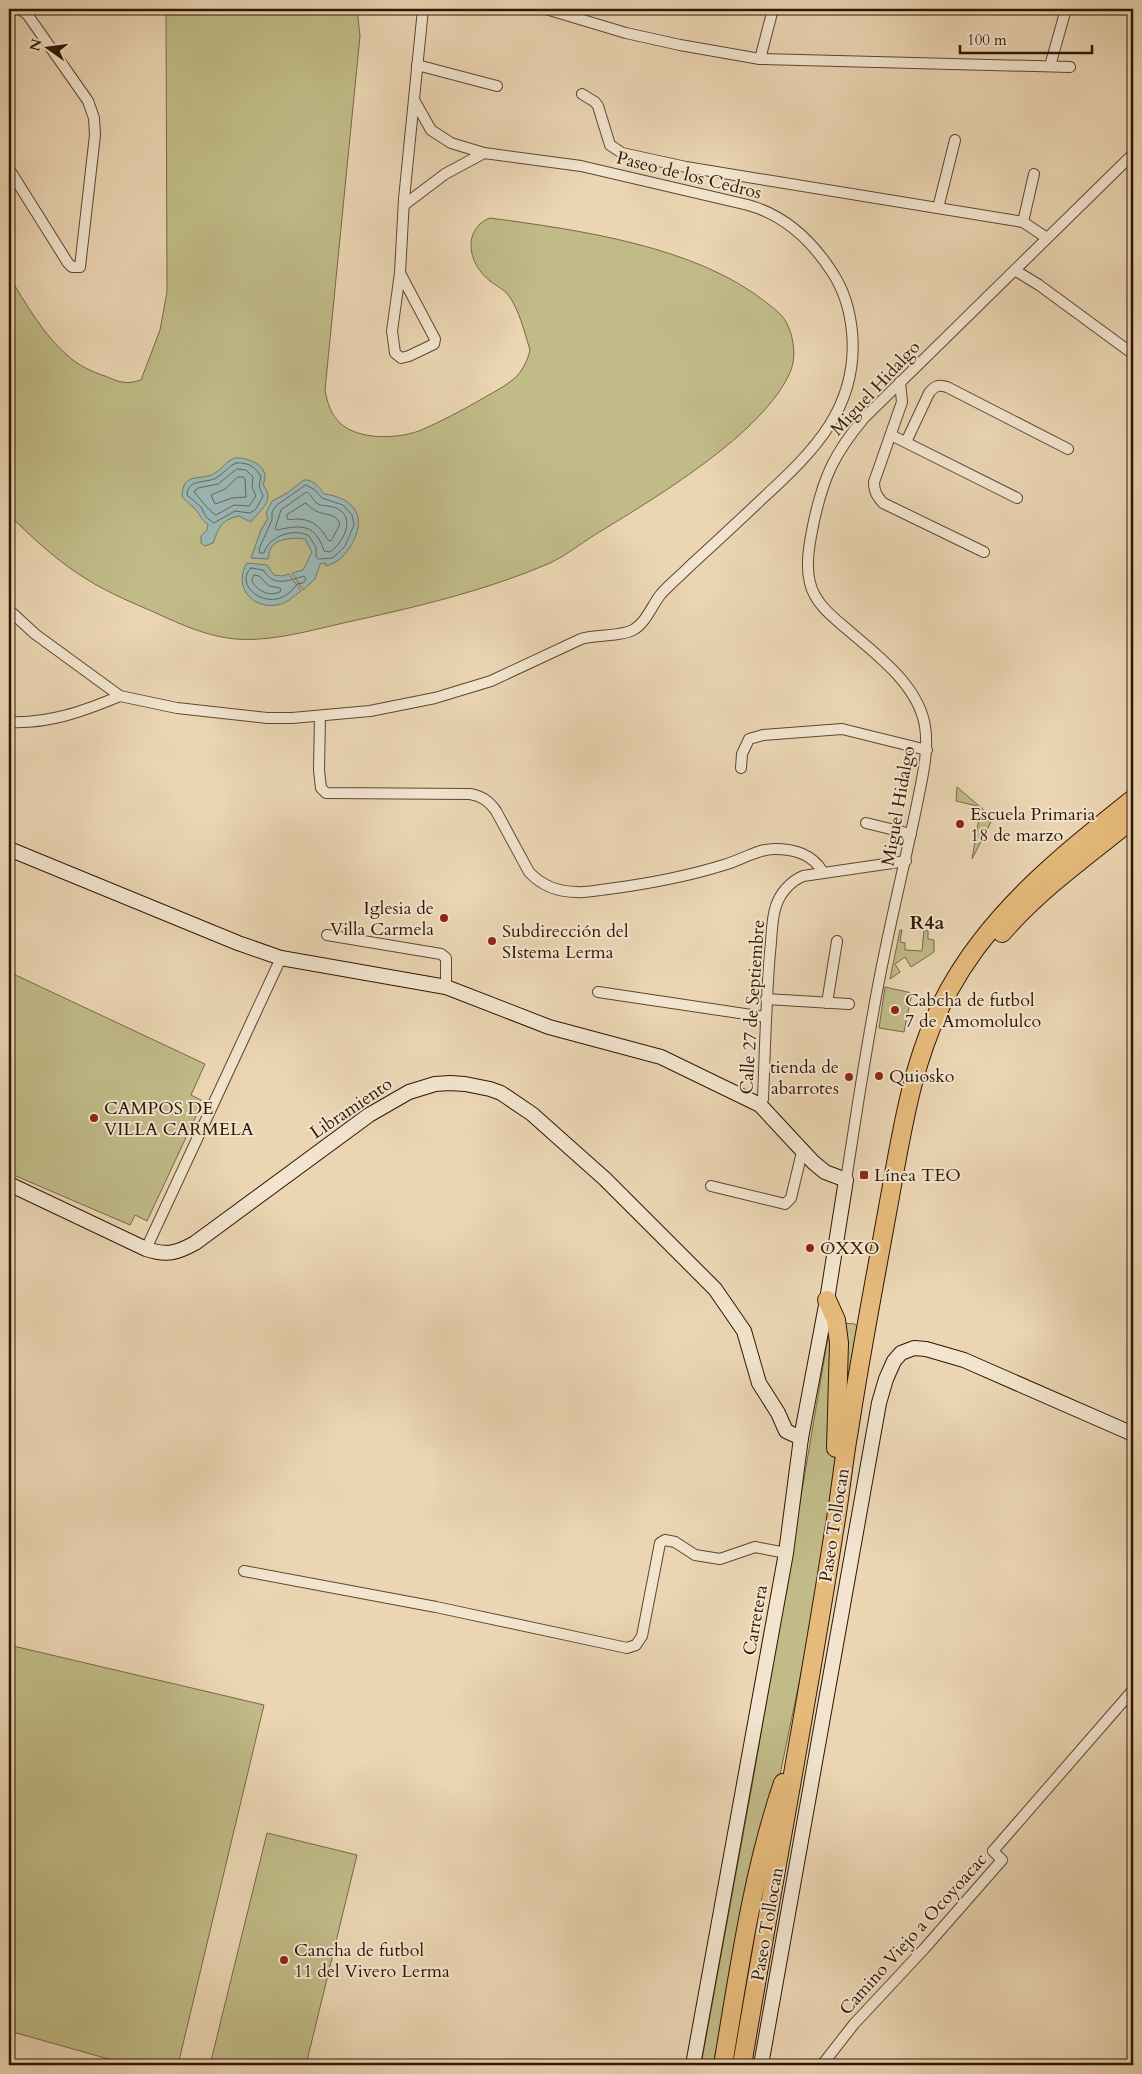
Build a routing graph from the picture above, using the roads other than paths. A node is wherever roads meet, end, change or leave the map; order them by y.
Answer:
1 (19, 9) edge
2 (423, 9) edge
3 (546, 9) edge
4 (773, 9) edge
5 (1066, 9) edge
6 (760, 59) junction
7 (417, 65) junction
8 (1050, 66) junction
9 (1070, 68) dead end
10 (497, 86) dead end
11 (582, 94) dead end
12 (414, 100) junction
13 (955, 140) dead end
14 (484, 153) junction
15 (1133, 154) edge
16 (9, 169) edge
17 (1034, 174) dead end
18 (404, 206) junction
19 (938, 208) junction
20 (1023, 222) junction
21 (1047, 238) junction
22 (1016, 271) junction
23 (400, 273) junction
24 (1133, 354) edge
25 (900, 382) junction
26 (891, 435) junction
27 (906, 442) junction
28 (1068, 450) dead end
29 (1017, 498) dead end
30 (984, 552) dead end
31 (9, 610) edge
32 (120, 696) junction
33 (320, 716) junction
34 (9, 722) edge
35 (927, 750) junction
36 (742, 768) dead end
37 (1133, 799) edge
38 (1133, 819) edge
39 (866, 823) dead end
40 (911, 834) junction
41 (9, 849) edge
42 (906, 861) junction
43 (823, 872) junction
44 (327, 935) dead end
45 (837, 940) dead end
46 (281, 958) junction
47 (446, 987) junction
48 (948, 990) junction
49 (598, 992) dead end
50 (766, 998) junction
51 (827, 1003) junction
52 (849, 1004) dead end
53 (766, 1017) junction
54 (760, 1105) junction
55 (802, 1152) junction
56 (846, 1180) junction
57 (9, 1184) edge
58 (711, 1186) dead end
59 (146, 1249) junction
60 (826, 1300) junction
61 (1133, 1434) edge
62 (801, 1438) junction
63 (834, 1531) junction
64 (786, 1553) junction
65 (244, 1571) dead end
66 (1133, 1690) edge
67 (798, 1740) junction
68 (693, 2065) edge
69 (723, 2065) edge
70 (742, 2065) edge
71 (761, 2065) edge
72 (822, 2065) edge

1 - 16 street
2 - 7 street
3 - 6 street
4 - 6 street
5 - 8 street
6 - 8 street
7 - 10 street
7 - 12 street
8 - 9 street
11 - 19 street
12 - 14 street, Paseo de los Cedros
12 - 18 street
13 - 19 street
14 - 18 street
14 - 33 street, Paseo de los Cedros
15 - 21 street, Miguel Hidalgo
17 - 20 street
18 - 23 street
19 - 20 street
20 - 21 street
21 - 22 street, Miguel Hidalgo
22 - 24 street
22 - 25 street, Miguel Hidalgo
23 - 23 street
25 - 26 street
25 - 35 street, Miguel Hidalgo
26 - 27 street
26 - 30 street
27 - 28 street
27 - 29 street
31 - 32 street
32 - 33 street, Paseo de los Cedros
32 - 34 street
33 - 43 street
35 - 36 street
35 - 40 street, Miguel Hidalgo
37 - 48 highway, Paseo Tollocan
38 - 48 highway
39 - 40 street
40 - 42 street, Miguel Hidalgo
41 - 46 main road
42 - 43 street, Calle 27 de Septiembre
42 - 56 street, Miguel Hidalgo
43 - 50 street, Calle 27 de Septiembre
44 - 47 street
45 - 51 street
46 - 47 main road
46 - 59 street
47 - 54 main road
48 - 63 highway, Paseo Tollocan
49 - 53 street
50 - 51 street
50 - 53 street, Calle 27 de Septiembre
51 - 52 street
53 - 54 street, Calle 27 de Septiembre
54 - 55 main road
55 - 56 main road
55 - 58 street
56 - 60 main road, Carretera
57 - 59 main road, Libramiento
59 - 62 main road, Libramiento
60 - 62 main road, Carretera
60 - 63 highway
61 - 71 main road
62 - 64 main road, Carretera
63 - 67 highway, Paseo Tollocan
64 - 65 street
64 - 68 main road, Carretera
66 - 72 street, Camino Viejo a Ocoyoacac
67 - 69 highway
67 - 70 highway, Paseo Tollocan

